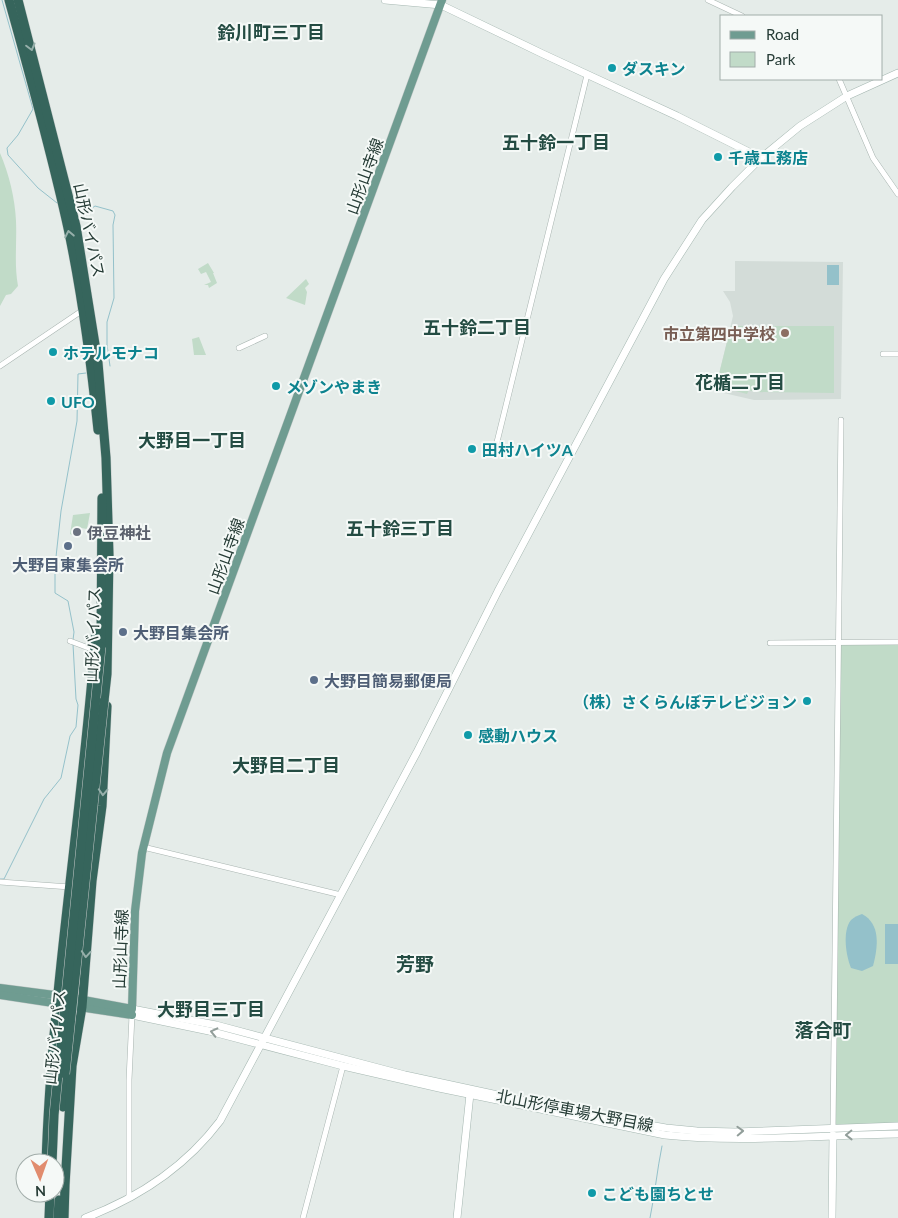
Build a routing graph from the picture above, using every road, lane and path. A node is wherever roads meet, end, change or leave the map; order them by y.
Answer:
1 (9, 0) edge
2 (18, 0) edge
3 (385, 0) edge
4 (708, 0) edge
5 (442, 2) edge
6 (740, 15) edge
7 (898, 73) edge
8 (587, 75) junction
9 (839, 80) edge
10 (882, 80) edge
11 (883, 80) edge
12 (847, 96) junction
13 (761, 158) junction
14 (898, 194) edge
15 (83, 310) junction
16 (265, 336) dead end
17 (239, 348) dead end
18 (884, 354) dead end
19 (898, 354) edge
20 (0, 366) edge
21 (841, 420) dead end
22 (497, 442) dead end
23 (70, 641) dead end
24 (770, 642) dead end
25 (838, 642) junction
26 (898, 642) edge
27 (98, 648) junction
28 (108, 674) junction
29 (143, 847) junction
30 (0, 882) edge
31 (71, 887) junction
32 (341, 895) junction
33 (0, 988) edge
34 (0, 994) edge
35 (58, 1000) junction
36 (82, 1004) junction
37 (132, 1012) junction
38 (263, 1041) junction
39 (343, 1066) junction
40 (470, 1094) junction
41 (898, 1126) edge
42 (833, 1131) junction
43 (898, 1134) edge
44 (47, 1153) edge
45 (52, 1153) edge
46 (129, 1197) junction
47 (45, 1203) edge
48 (50, 1203) edge
49 (100, 1215) edge
50 (44, 1218) edge
51 (49, 1218) edge
52 (58, 1218) edge
53 (64, 1218) edge
54 (85, 1218) edge
55 (303, 1218) edge
56 (457, 1218) edge
57 (832, 1218) edge

15 -> 1 highway, 山形バイパス
2 -> 28 highway, 山形バイパス
3 - 5 street
4 - 6 street
5 - 8 street
5 - 29 main road, 山形山寺線
7 - 11 street
8 - 13 street
8 - 22 street
9 - 12 street
10 - 12 street
12 - 13 street
12 - 14 street
13 - 32 street
15 - 20 street
15 - 27 highway, 山形バイパス
16 - 17 street
18 - 19 street
21 - 25 street
23 - 27 street
24 - 25 street
25 - 26 street
25 - 42 street
27 - 31 highway
27 - 45 highway, 山形バイパス, bridge
28 -> 36 highway
28 - 52 highway, 山形バイパス, bridge
29 - 32 street
29 - 37 main road, 山形山寺線
30 - 31 street
31 - 35 highway
32 - 38 street
33 - 35 main road, 山形山寺線
34 - 35 main road, 山形山寺線
35 - 36 main road, 山形山寺線
35 - 44 highway
36 - 37 main road, 山形山寺線
36 - 53 highway
37 - 38 street
37 - 46 street
38 - 39 street, 北山形停車場大野目線
38 -> 42 street, 北山形停車場大野目線
38 - 46 street
39 - 40 street, 北山形停車場大野目線
39 - 55 street
40 - 42 street, 北山形停車場大野目線
40 - 56 street
41 - 42 street, 北山形停車場大野目線
43 -> 42 street, 北山形停車場大野目線
42 - 57 street
46 - 49 street
47 - 50 highway
48 - 51 highway
49 - 54 street

